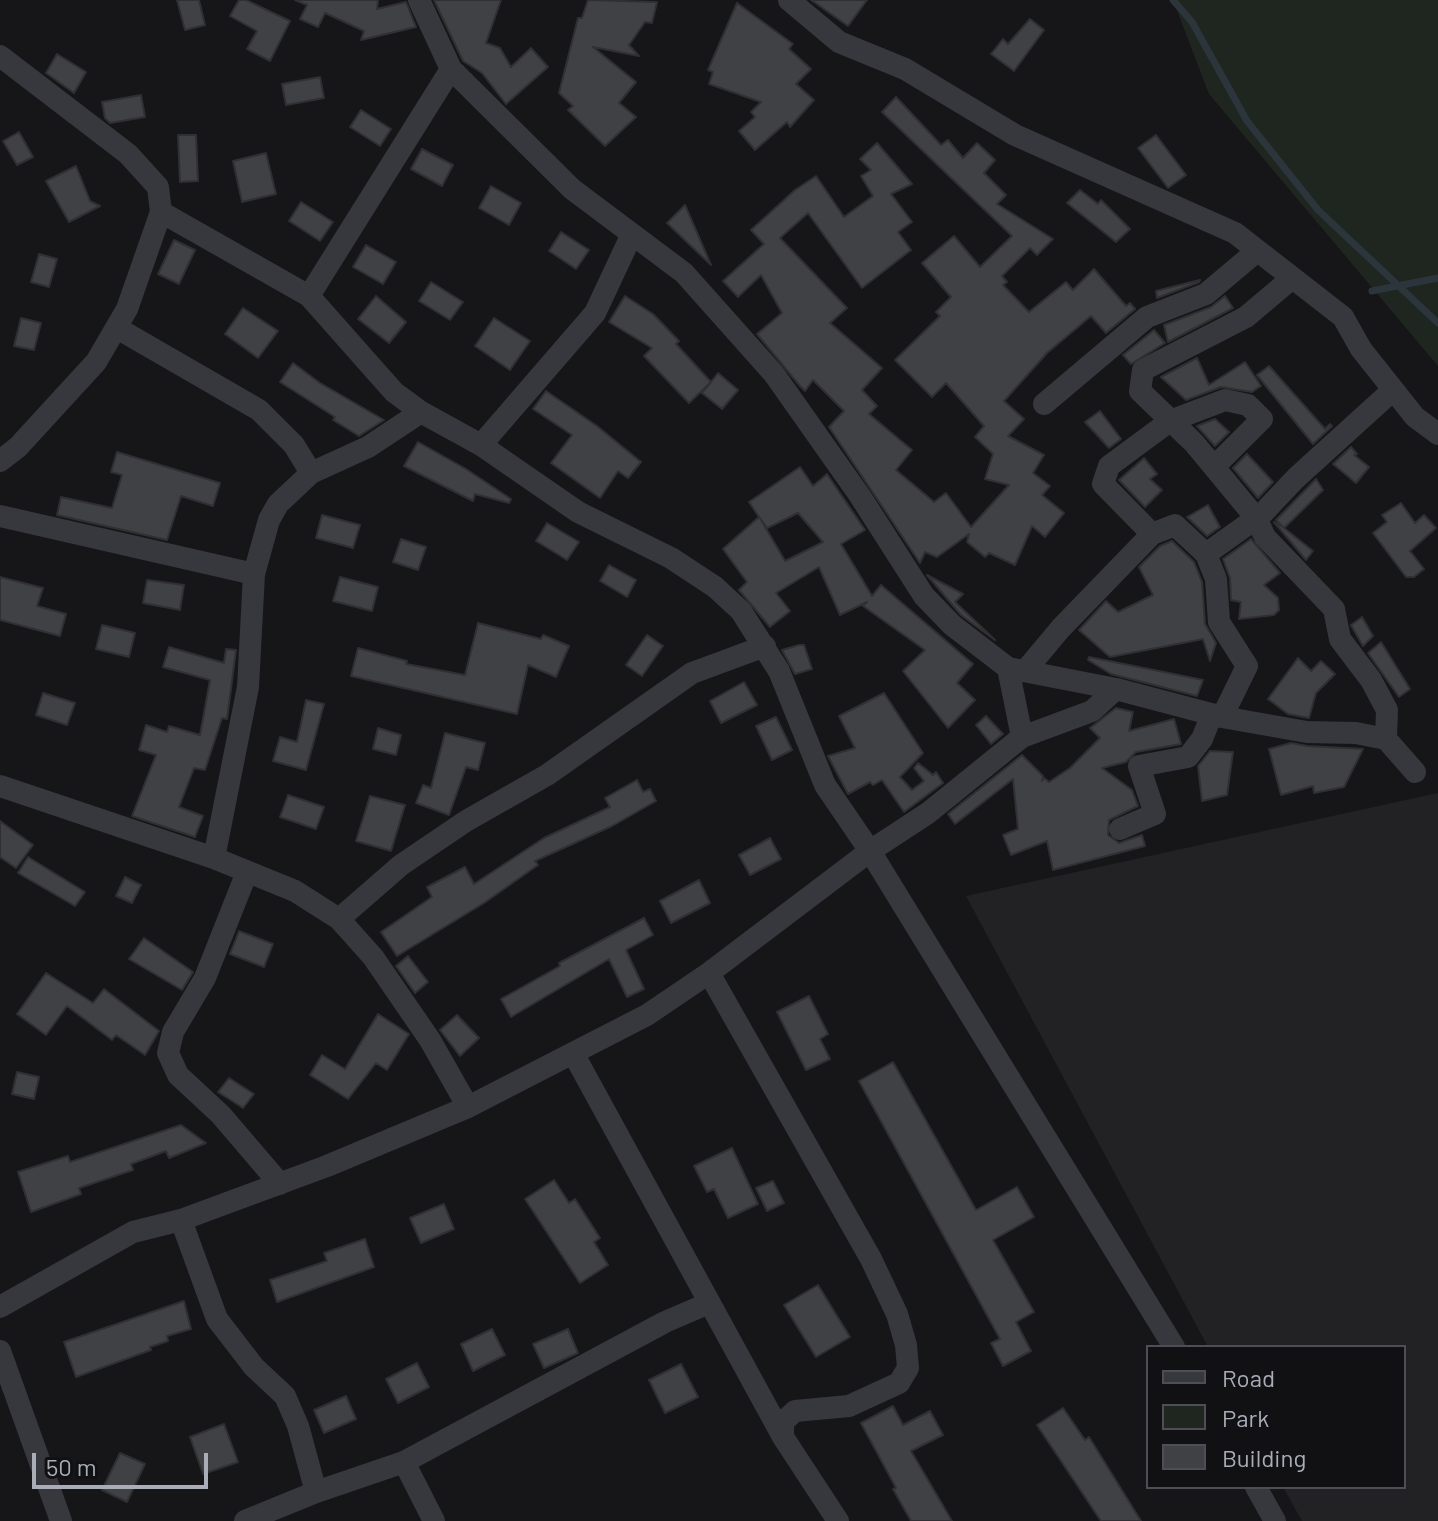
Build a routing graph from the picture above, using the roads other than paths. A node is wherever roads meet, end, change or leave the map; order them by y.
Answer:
1 (419, 0) edge
2 (789, 0) edge
3 (0, 56) edge
4 (451, 69) junction
5 (161, 212) junction
6 (632, 234) junction
7 (1257, 251) junction
8 (1291, 279) junction
9 (309, 296) junction
10 (117, 328) junction
11 (1393, 390) junction
12 (1044, 404) dead end
13 (421, 412) junction
14 (1170, 421) junction
15 (1438, 434) edge
16 (481, 445) junction
17 (0, 461) edge
18 (1214, 467) junction
19 (311, 473) junction
20 (0, 516) edge
21 (1256, 518) junction
22 (1152, 534) junction
23 (1206, 554) junction
24 (254, 574) junction
25 (765, 646) junction
26 (1016, 670) junction
27 (1116, 689) junction
28 (1217, 716) junction
29 (1022, 737) junction
30 (1386, 739) junction
31 (1415, 772) dead end
32 (0, 786) edge
33 (1120, 829) dead end
34 (870, 851) junction
35 (214, 858) junction
36 (247, 872) junction
37 (339, 919) junction
38 (709, 973) junction
39 (573, 1053) junction
40 (468, 1107) junction
41 (280, 1184) junction
42 (181, 1220) junction
43 (709, 1303) junction
44 (0, 1307) edge
45 (1173, 1345) edge
46 (0, 1351) edge
47 (783, 1437) junction
48 (404, 1462) junction
49 (1257, 1489) edge
50 (316, 1492) junction
51 (61, 1521) edge
52 (245, 1521) edge
53 (434, 1521) edge
54 (838, 1521) edge
55 (1275, 1521) edge

1 - 4 street
2 - 7 street
3 - 5 street
4 - 6 street
4 - 9 street
5 - 9 street
5 - 10 street
6 - 16 street
6 - 26 street
7 - 8 street
7 - 12 street
8 - 11 street
8 - 14 street
9 - 13 street
10 - 17 street
10 - 19 street
11 - 15 street
11 - 21 street
13 - 16 street
13 - 19 street
14 - 18 street
14 - 18 street
14 - 22 street
16 - 25 street
18 - 21 street
19 - 24 street
20 - 24 street
21 - 23 street
21 - 30 street
22 - 23 street
22 - 26 street
23 - 28 street
24 - 35 street
25 - 34 street
25 - 37 street
26 - 27 street
26 - 29 street
27 - 28 street
27 - 29 street
28 - 30 street
28 - 33 street
29 - 34 street
30 - 31 street
32 - 35 street
34 - 38 street
34 - 45 street
35 - 36 street
36 - 37 street
36 - 41 street
37 - 40 street
38 - 39 street
38 - 47 street
39 - 40 street
39 - 43 street
40 - 41 street
41 - 42 street
42 - 44 street
42 - 50 street
43 - 47 street
43 - 48 street
46 - 51 street
47 - 54 street
48 - 50 street
48 - 53 street
49 - 55 street
50 - 52 street

